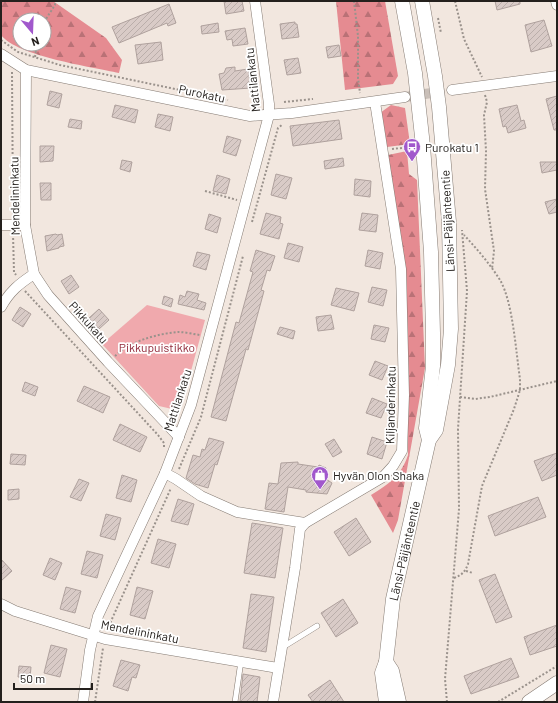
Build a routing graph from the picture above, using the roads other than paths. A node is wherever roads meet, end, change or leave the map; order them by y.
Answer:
1 (255, 1) edge
2 (402, 1) edge
3 (422, 1) edge
4 (556, 1) edge
5 (557, 5) edge
6 (1, 54) edge
7 (26, 70) junction
8 (557, 76) edge
9 (452, 90) tunnel mouth
10 (404, 97) tunnel mouth
11 (375, 102) junction
12 (269, 115) junction
13 (1, 225) edge
14 (25, 225) junction
15 (34, 274) junction
16 (1, 307) edge
17 (433, 413) junction
18 (179, 437) junction
19 (165, 473) junction
20 (306, 523) junction
21 (1, 604) edge
22 (316, 626) dead end
23 (93, 635) junction
24 (282, 647) junction
25 (241, 661) junction
26 (386, 662) junction
27 (278, 668) junction
28 (557, 683) edge
29 (83, 702) edge
30 (235, 702) edge
31 (273, 702) edge
32 (386, 702) edge
33 (399, 702) edge
34 (529, 702) edge

1 - 12 street, Mattilankatu
2 - 17 main road, Länsi-Päijänteentie
3 - 17 main road, Länsi-Päijänteentie
4 - 5 street
6 - 7 street, Purokatu
7 - 12 street, Purokatu
7 - 14 street, Mendelininkatu
8 - 9 street
10 - 11 street, Purokatu
11 - 12 street, Purokatu
11 - 20 street, Kiljanderinkatu
12 - 18 street, Mattilankatu
13 - 14 street
14 - 15 street, Mendelininkatu
15 - 16 street
15 - 18 street, Pikkukatu
17 - 26 main road, Länsi-Päijänteentie
18 - 19 street, Mattilankatu
19 - 20 street
19 - 23 street, Mattilankatu
20 - 24 street
21 - 23 street, Mendelininkatu
22 - 24 lane
23 - 25 street, Mendelininkatu
23 - 29 street, Mattilankatu
24 - 27 street
25 - 27 street, Mendelininkatu
25 - 30 lane
26 - 32 main road, Länsi-Päijänteentie
26 - 33 main road
27 - 31 street
28 - 34 main road

